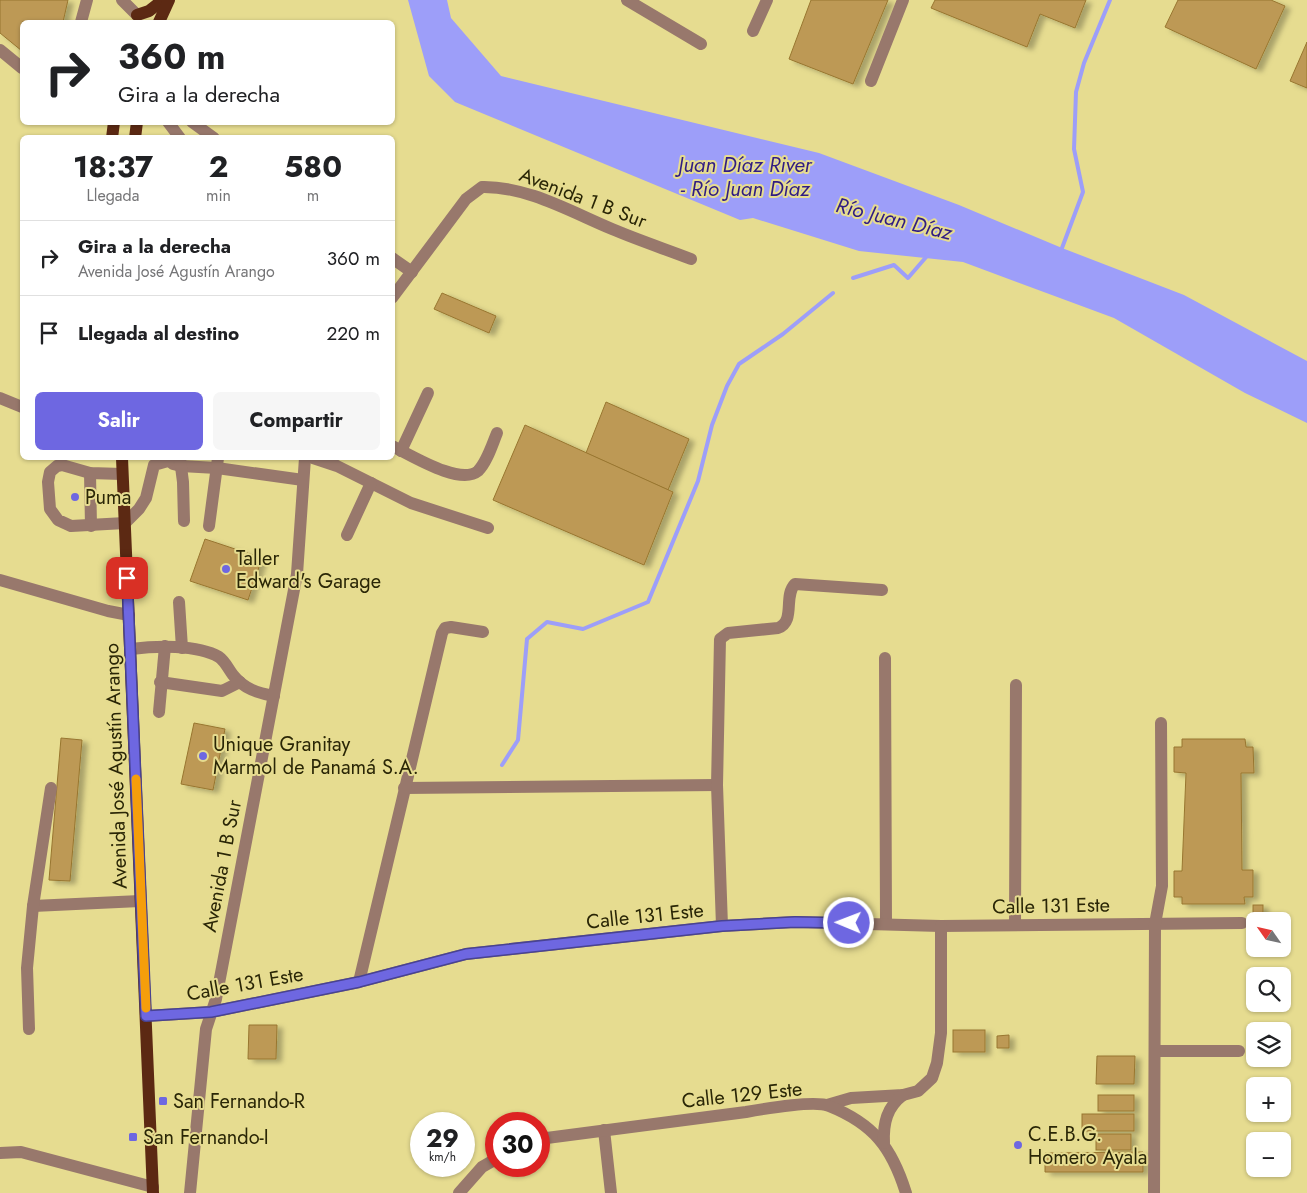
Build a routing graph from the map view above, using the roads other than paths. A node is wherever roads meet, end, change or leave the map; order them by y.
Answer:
1 (87, 0) edge
2 (122, 0) edge
3 (142, 0) edge
4 (163, 0) edge
5 (169, 0) edge
6 (627, 0) edge
7 (767, 0) edge
8 (903, 0) edge
9 (82, 20) edge
10 (138, 20) edge
11 (160, 20) edge
12 (753, 32) dead end
13 (701, 44) dead end
14 (0, 50) edge
15 (20, 66) edge
16 (871, 81) dead end
17 (196, 125) edge
18 (210, 135) edge
19 (691, 259) dead end
20 (395, 260) edge
21 (412, 272) junction
22 (395, 294) edge
23 (428, 393) dead end
24 (0, 398) edge
25 (20, 406) edge
26 (497, 433) dead end
27 (397, 448) edge
28 (122, 460) edge
29 (305, 460) edge
30 (319, 460) edge
31 (174, 461) edge
32 (74, 463) edge
33 (217, 463) edge
34 (90, 473) junction
35 (122, 474) junction
36 (302, 480) junction
37 (371, 483) junction
38 (184, 521) dead end
39 (125, 522) junction
40 (91, 526) junction
41 (209, 526) dead end
42 (488, 528) dead end
43 (347, 535) dead end
44 (0, 580) edge
45 (882, 590) dead end
46 (179, 602) dead end
47 (129, 615) junction
48 (483, 632) dead end
49 (165, 646) junction
50 (182, 648) junction
51 (130, 649) junction
52 (885, 658) dead end
53 (160, 682) junction
54 (240, 682) junction
55 (1016, 685) dead end
56 (274, 696) junction
57 (159, 712) dead end
58 (1161, 723) dead end
59 (717, 785) junction
60 (51, 788) dead end
61 (404, 788) junction
62 (140, 901) junction
63 (33, 906) junction
64 (886, 923) junction
65 (1242, 923) dead end
66 (1155, 924) junction
67 (1015, 925) junction
68 (722, 926) junction
69 (941, 926) junction
70 (359, 982) junction
71 (211, 1012) junction
72 (146, 1016) junction
73 (29, 1029) dead end
74 (1155, 1051) junction
75 (1239, 1051) dead end
76 (903, 1095) junction
77 (827, 1105) junction
78 (604, 1130) junction
79 (550, 1137) edge
80 (884, 1143) junction
81 (0, 1152) edge
82 (485, 1165) edge
83 (153, 1190) edge
84 (190, 1193) edge
85 (459, 1193) edge
86 (611, 1193) edge
87 (906, 1193) edge
88 (1154, 1193) edge

1 - 9 street
2 - 10 street
3 - 10 main road
4 - 10 main road
5 - 11 main road
6 - 13 street
7 - 12 street
8 - 16 street
14 - 15 street
17 - 18 street
19 - 21 street, Avenida 1 B Sur
20 - 21 street
21 - 22 street, Avenida 1 B Sur
23 - 27 street
24 - 25 street
26 - 27 street
28 - 35 main road, Avenida José Agustín Arango
29 - 36 street, Avenida 1 B Sur
30 - 37 street
31 - 33 street
31 - 38 street
31 - 39 street
32 - 34 street
32 - 40 street
33 - 36 street
33 - 41 street
34 - 35 street
34 - 40 street
35 - 39 main road, Avenida José Agustín Arango
36 - 56 street, Avenida 1 B Sur
37 - 42 street
37 - 43 street
39 - 40 street
39 - 47 main road, Avenida José Agustín Arango
44 - 47 street
45 - 59 street
46 - 50 street
47 - 51 main road, Avenida José Agustín Arango
48 - 61 street
49 - 50 street
49 - 51 street
49 - 53 street
50 - 54 street
51 - 62 main road, Avenida José Agustín Arango
52 - 64 street
53 - 54 street
53 - 57 street
54 - 56 street
55 - 67 street
56 - 71 street, Avenida 1 B Sur
58 - 66 street
59 - 61 street
59 - 68 street
60 - 63 street
61 - 70 street
62 - 63 street
62 - 72 main road, Avenida José Agustín Arango
63 - 73 street
64 - 68 street, Calle 131 Este
64 - 69 street, Calle 131 Este
65 - 66 street, Calle 131 Este
66 - 67 street, Calle 131 Este
66 - 74 street
67 - 69 street, Calle 131 Este
68 - 70 street, Calle 131 Este
69 - 76 street
70 - 71 street, Calle 131 Este
71 - 72 street, Calle 131 Este
71 - 84 street, Avenida 1 B Sur
72 - 83 main road, Avenida José Agustín Arango
74 - 75 street
74 - 88 street
76 - 77 street
76 - 80 street
77 - 78 street, Calle 129 Este
77 - 80 street, Calle 129 Este
78 - 79 street, Calle 129 Este
78 - 86 street
80 - 87 street, Calle 129 Este
81 - 83 street
82 - 85 street

